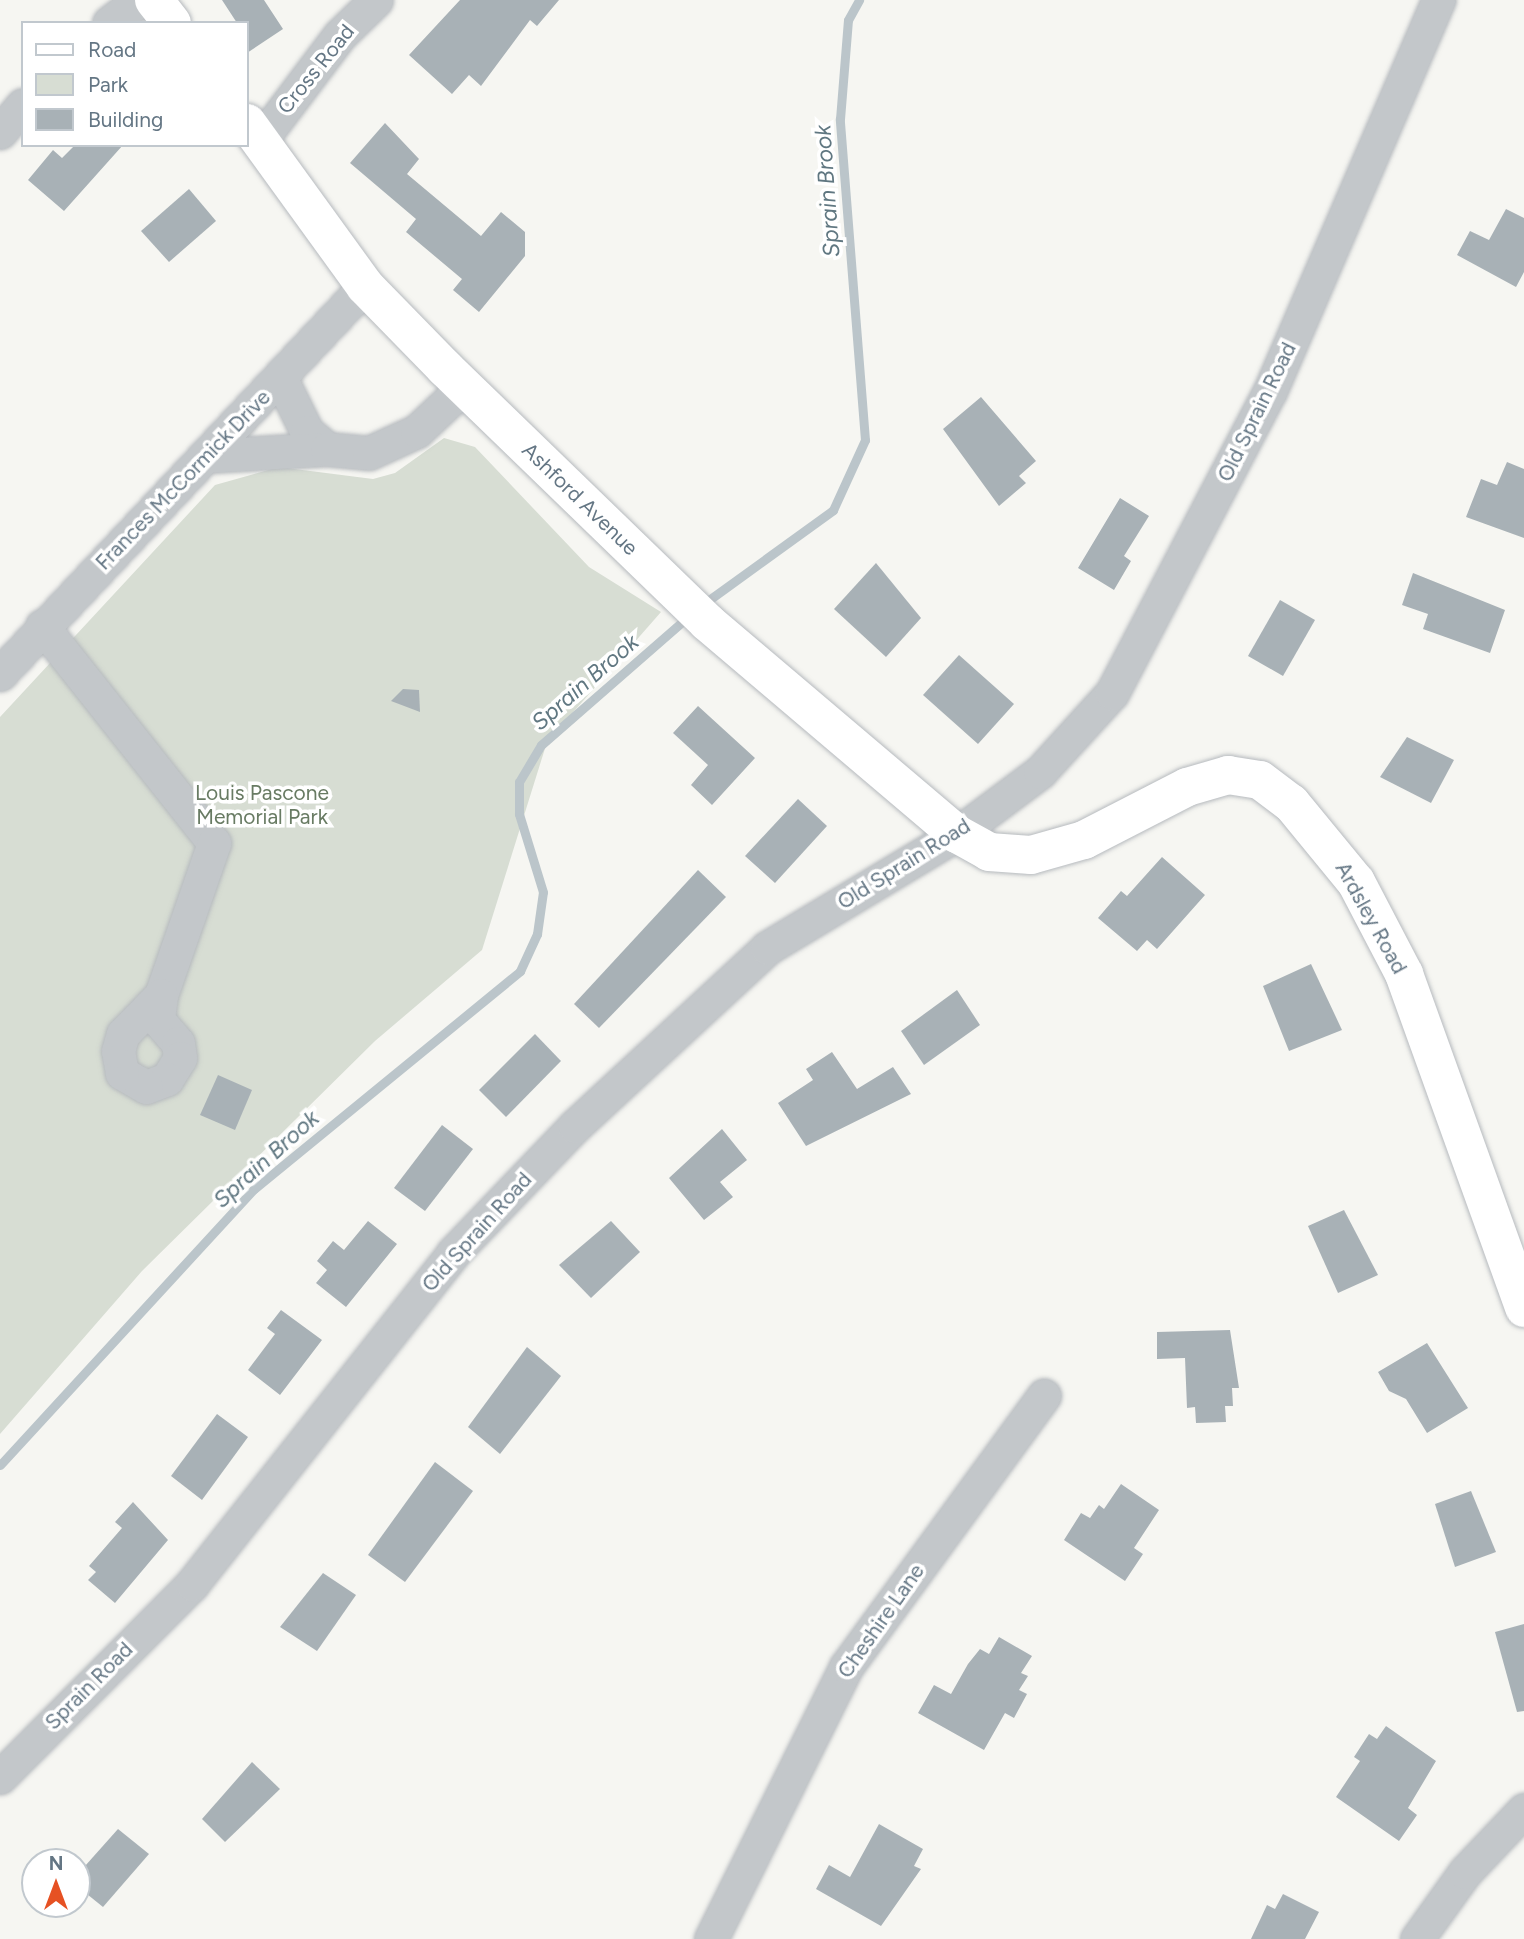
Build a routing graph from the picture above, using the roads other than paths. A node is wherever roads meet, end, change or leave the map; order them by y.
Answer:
1 (140, 0) edge
2 (155, 0) edge
3 (376, 0) edge
4 (1438, 0) edge
5 (112, 21) edge
6 (171, 21) edge
7 (21, 107) edge
8 (0, 132) edge
9 (253, 132) edge
10 (365, 286) junction
11 (281, 379) junction
12 (466, 386) junction
13 (327, 449) junction
14 (206, 456) junction
15 (42, 626) junction
16 (0, 674) edge
17 (957, 834) junction
18 (161, 995) dead end
19 (1524, 1308) edge
20 (1044, 1395) dead end
21 (179, 1597) joint
22 (0, 1777) edge
23 (1524, 1811) edge
24 (710, 1939) edge
25 (1418, 1939) edge

1 - 5 street
2 - 6 main road
3 - 9 street, Cross Road
4 - 17 street, Old Sprain Road
7 - 8 street
9 - 10 main road, Ashford Avenue
10 - 11 street, Frances McCormick Drive
10 - 12 main road, Ashford Avenue
11 - 13 street
11 - 14 street, Frances McCormick Drive
12 - 13 street
12 - 17 main road, Ashford Avenue
13 - 14 street
14 - 15 street, Frances McCormick Drive
15 - 16 street, Frances McCormick Drive
15 - 18 street
17 - 19 main road, Ardsley Road
17 - 21 street, Old Sprain Road
20 - 24 street, Cheshire Lane
21 - 22 street, Sprain Road
23 - 25 street

